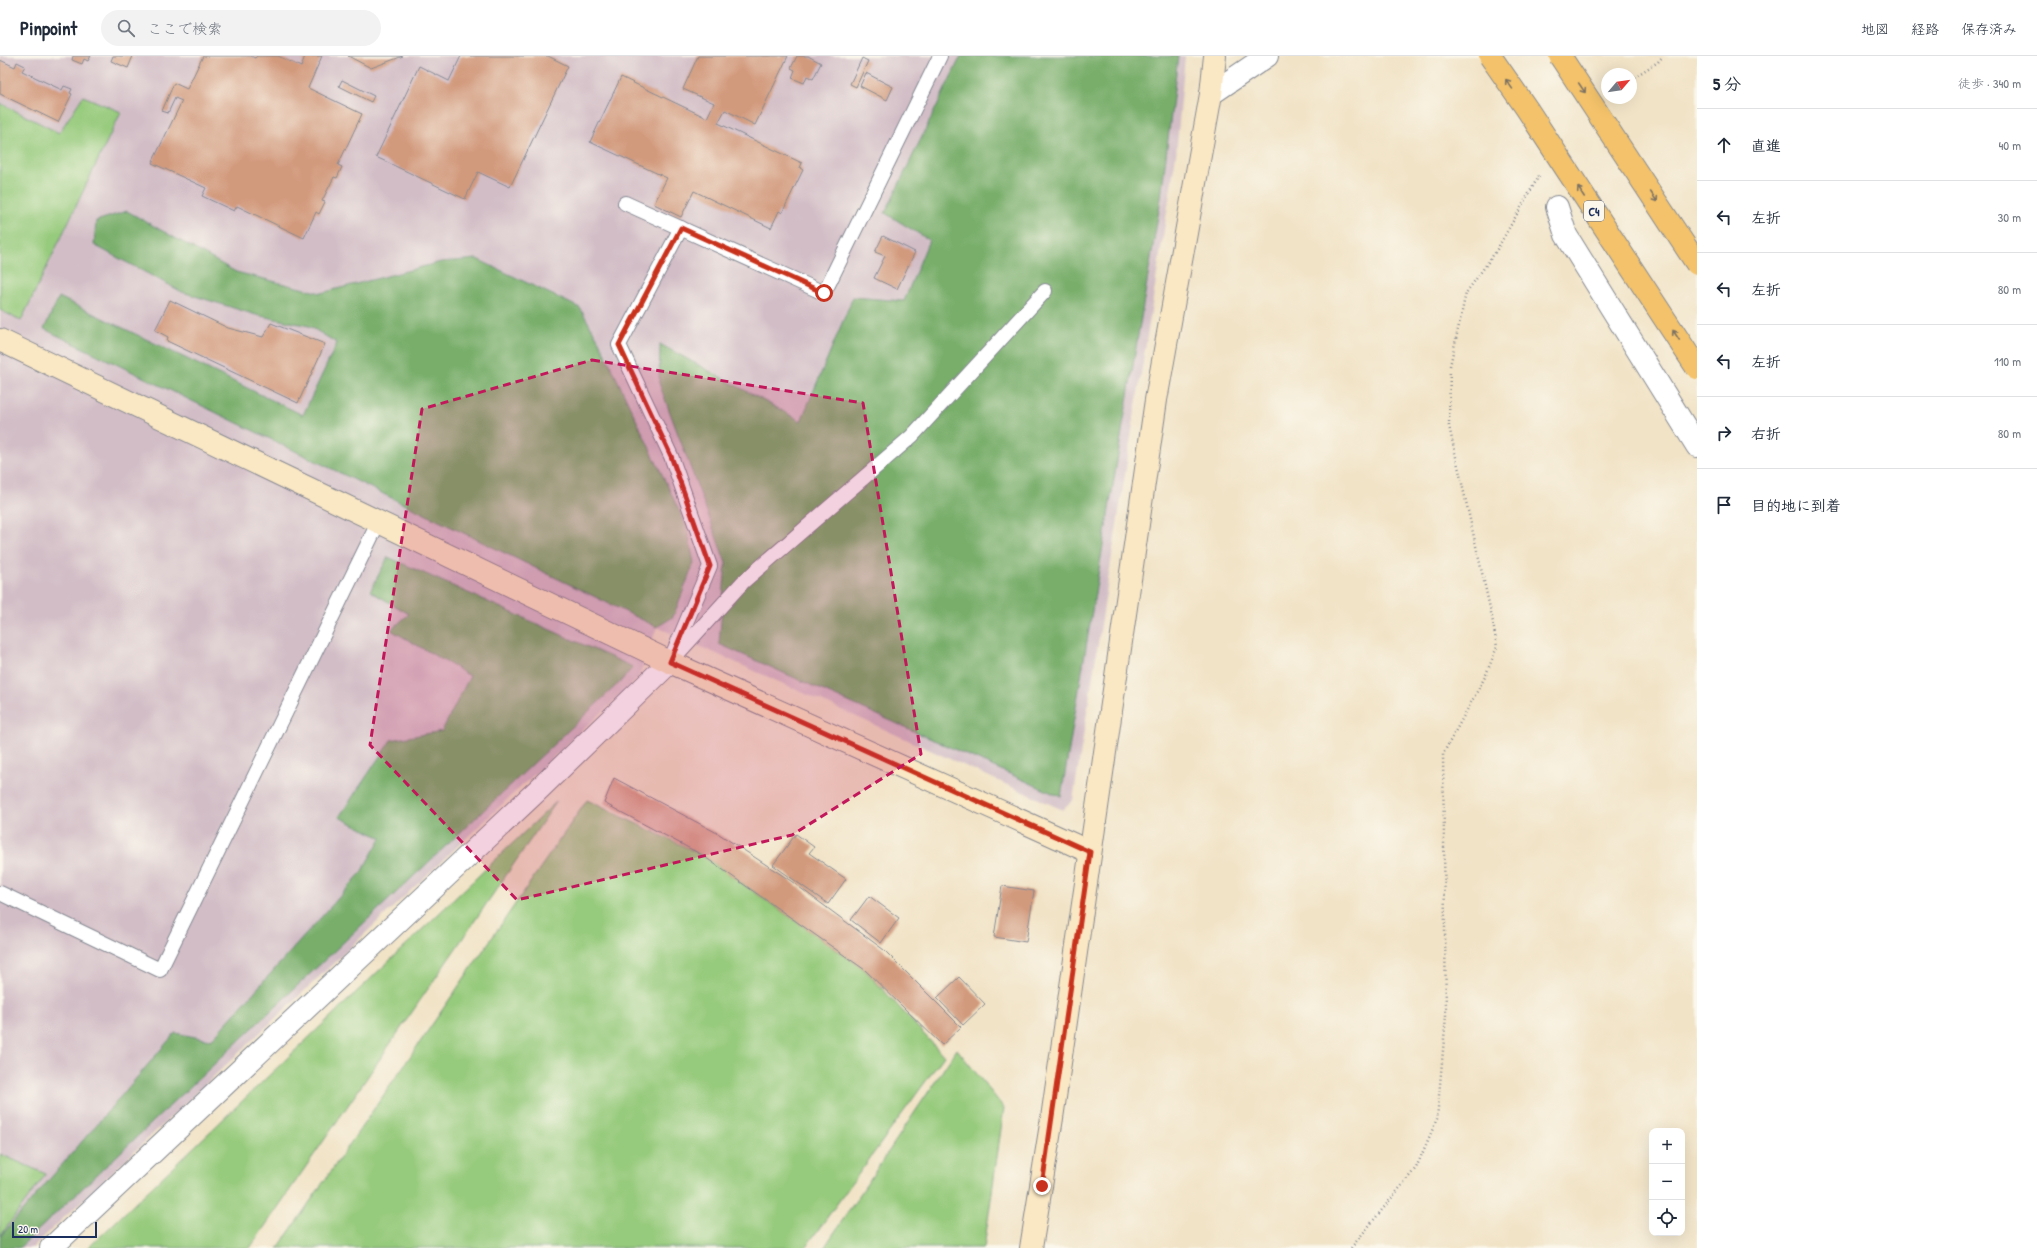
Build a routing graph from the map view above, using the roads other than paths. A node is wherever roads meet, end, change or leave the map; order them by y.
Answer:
1 (940, 56) edge
2 (1216, 56) edge
3 (1267, 56) edge
4 (1490, 56) edge
5 (1560, 56) edge
6 (1211, 94) junction
7 (625, 203) dead end
8 (1557, 207) dead end
9 (681, 228) junction
10 (1697, 264) edge
11 (1046, 291) dead end
12 (0, 340) edge
13 (1697, 368) edge
14 (1697, 446) edge
15 (379, 521) junction
16 (670, 662) junction
17 (1090, 852) junction
18 (0, 893) edge
19 (51, 1248) edge
20 (1031, 1248) edge

1 - 9 lane
2 - 6 street
3 - 6 street
13 -> 4 highway, C4, bridge
5 -> 10 highway, bridge
6 - 17 street
7 - 9 lane
8 - 14 street
9 - 16 lane
11 - 16 lane
12 - 15 street
15 - 16 street
15 - 18 lane
16 - 17 street
16 - 19 street
17 - 20 street

